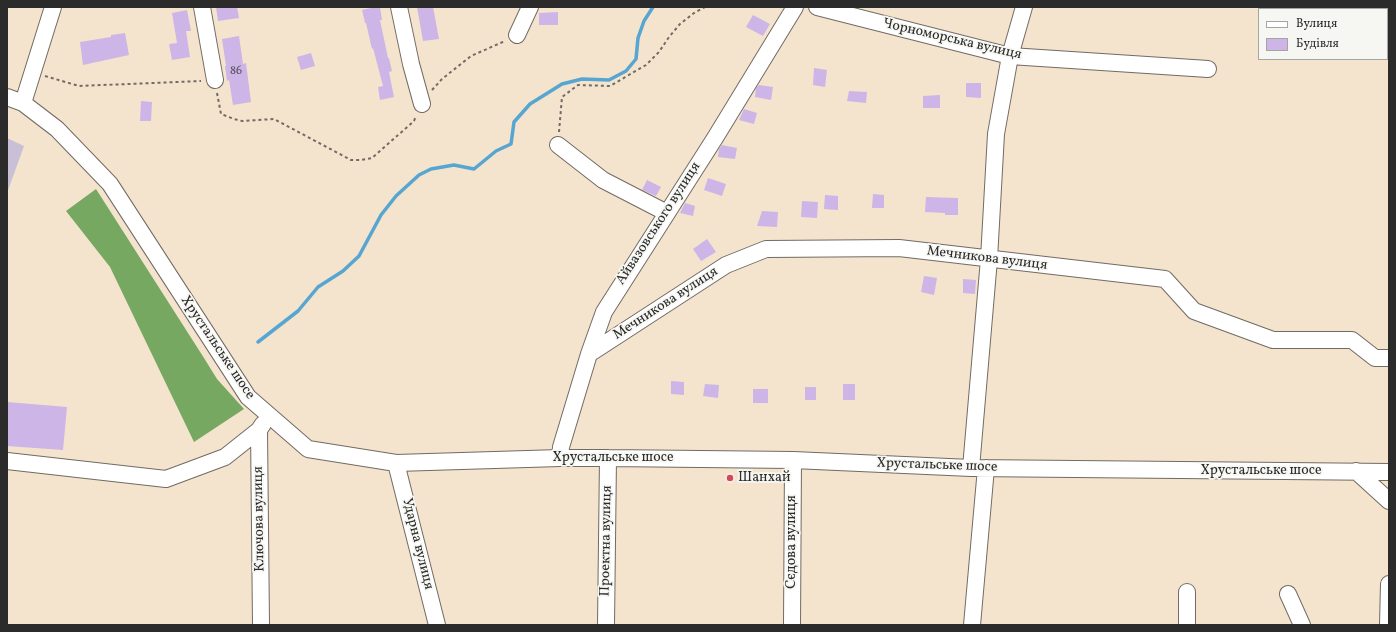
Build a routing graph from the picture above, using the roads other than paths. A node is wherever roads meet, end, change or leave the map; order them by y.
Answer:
1 (54, 7) edge
2 (202, 7) edge
3 (399, 7) edge
4 (530, 7) edge
5 (795, 7) edge
6 (817, 7) edge
7 (1024, 7) edge
8 (518, 35) road end
9 (1010, 56) junction
10 (1208, 69) dead end
11 (215, 80) road end
12 (7, 97) edge
13 (23, 103) junction
14 (422, 104) road end
15 (558, 145) road end
16 (667, 213) junction
17 (989, 259) junction
18 (589, 354) junction
19 (1389, 358) edge
20 (268, 415) junction
21 (259, 430) junction
22 (560, 458) junction
23 (608, 458) junction
24 (793, 460) junction
25 (7, 461) edge
26 (396, 463) junction
27 (978, 468) junction
28 (1356, 472) junction
29 (1389, 472) edge
30 (1389, 502) edge
31 (1389, 584) edge
32 (1187, 592) dead end
33 (1288, 594) dead end
34 (261, 625) edge
35 (437, 625) edge
36 (606, 625) edge
37 (792, 625) edge
38 (972, 625) edge
39 (1187, 625) edge
40 (1302, 625) edge
41 (1388, 625) edge

1 - 13 street
2 - 11 street
3 - 14 street
4 - 8 street
5 - 16 street, Айвазовського вулиця
6 - 9 street, Чорноморська вулиця
7 - 9 street
9 - 10 street, Чорноморська вулиця
9 - 17 street
12 - 13 street, Хрустальське шосе
13 - 20 street, Хрустальське шосе
15 - 16 street
16 - 18 street, Айвазовського вулиця
17 - 18 street, Мечникова вулиця
17 - 19 street, Мечникова вулиця
17 - 27 street
18 - 22 street, Айвазовського вулиця
20 - 21 street
20 - 26 street, Хрустальське шосе
21 - 25 street
21 - 34 street, Ключова вулиця
22 - 23 street, Хрустальське шосе
22 - 26 street, Хрустальське шосе
23 - 24 street, Хрустальське шосе
23 - 36 street, Проектна вулиця
24 - 27 street, Хрустальське шосе
24 - 37 street, Сєдова вулиця
26 - 35 street, Ударна вулиця
27 - 28 street, Хрустальське шосе
27 - 38 street
28 - 29 street, Хрустальське шосе
28 - 30 street
31 - 41 street
32 - 39 street
33 - 40 street

